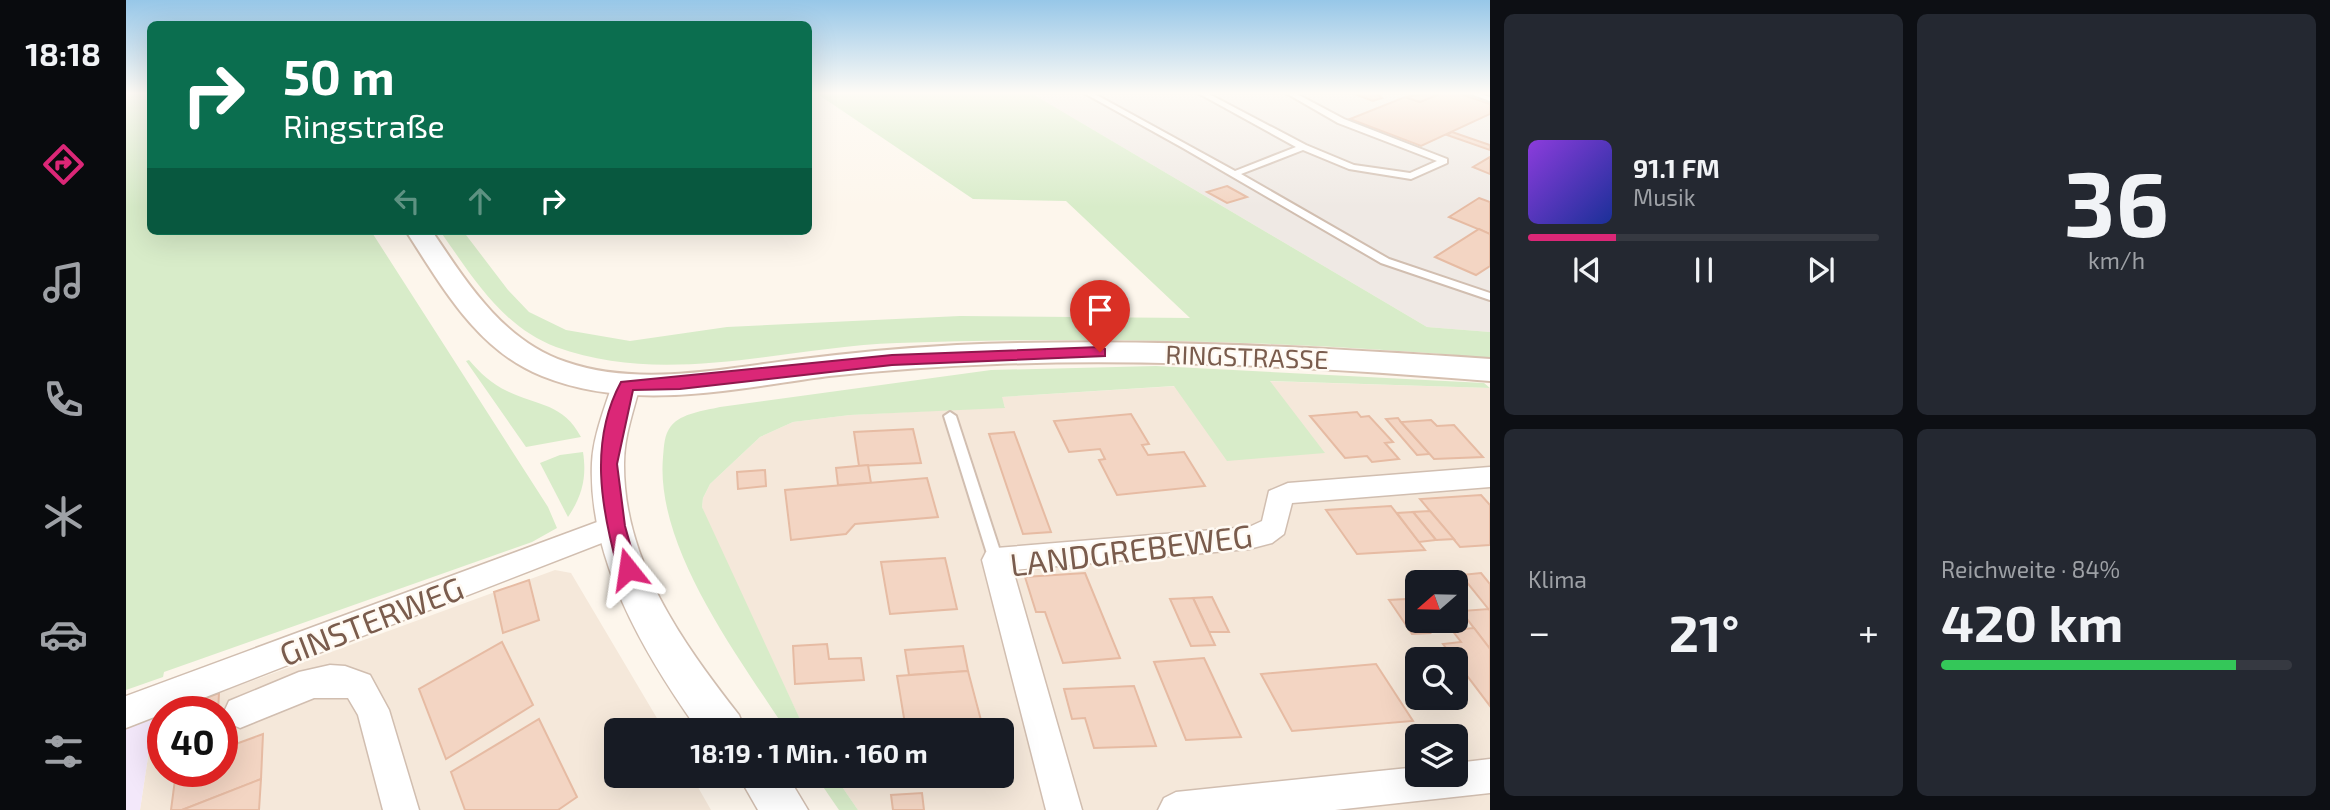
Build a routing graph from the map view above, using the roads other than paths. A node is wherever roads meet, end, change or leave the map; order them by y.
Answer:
1 (1156, 131) edge
2 (1272, 131) edge
3 (1366, 131) edge
4 (1303, 147) junction
5 (1234, 174) junction
6 (422, 235) edge
7 (1490, 298) edge
8 (1490, 370) edge
9 (626, 385) junction
10 (950, 416) dead end
11 (1490, 477) edge
12 (615, 526) junction
13 (996, 560) junction
14 (126, 712) edge
15 (240, 712) dead end
16 (716, 718) edge
17 (1490, 776) edge
18 (769, 788) edge
19 (1305, 803) edge
20 (401, 810) edge
21 (785, 810) edge
22 (1063, 810) edge
23 (1176, 810) edge

1 - 5 lane
2 - 4 lane
3 - 4 lane
4 - 5 lane
5 - 7 lane
6 - 9 main road, RINGSTRASSE
8 - 9 main road, RINGSTRASSE
9 - 12 street
10 - 13 lane
11 - 13 street, LANDGREBEWEG
12 - 14 street, GINSTERWEG
12 - 16 street
13 - 22 street, LANDGREBEWEG
15 - 20 street
17 - 19 street
18 - 21 street
19 - 23 street

